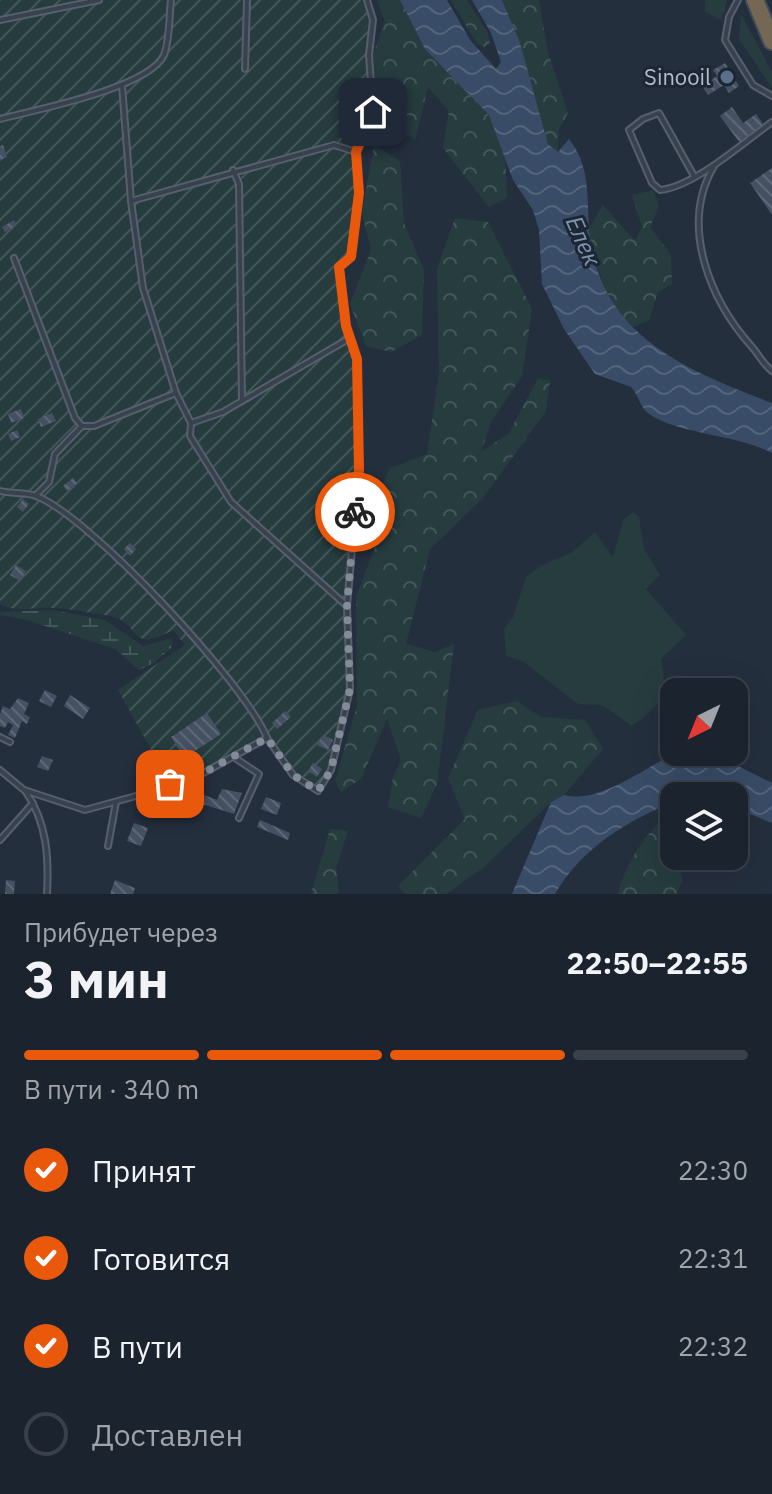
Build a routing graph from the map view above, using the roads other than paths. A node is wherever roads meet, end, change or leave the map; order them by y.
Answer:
1 (99, 0) edge
2 (171, 0) edge
3 (247, 0) edge
4 (367, 0) edge
5 (738, 0) edge
6 (755, 0) edge
7 (0, 20) edge
8 (772, 41) edge
9 (245, 69) dead end
10 (122, 85) junction
11 (772, 96) edge
12 (0, 119) edge
13 (772, 122) edge
14 (356, 152) junction
15 (716, 162) junction
16 (233, 170) junction
17 (694, 176) junction
18 (131, 201) junction
19 (14, 258) dead end
20 (350, 338) junction
21 (772, 371) edge
22 (176, 393) junction
23 (242, 401) junction
24 (191, 423) junction
25 (82, 426) junction
26 (0, 491) edge
27 (35, 495) junction
28 (347, 606) junction
29 (0, 737) edge
30 (267, 738) junction
31 (10, 742) dead end
32 (234, 758) junction
33 (0, 770) edge
34 (24, 790) junction
35 (116, 802) junction
36 (33, 803) junction
37 (239, 818) dead end
38 (0, 840) edge
39 (108, 846) dead end
40 (47, 894) edge

1 - 7 lane
2 - 10 lane
3 - 9 lane
4 - 14 lane
5 - 11 lane
6 - 8 highway
10 - 12 lane
10 - 18 lane
13 - 15 lane
14 - 16 lane
14 - 20 lane
15 - 17 lane
15 - 21 lane
16 - 18 lane
16 - 23 lane
17 - 17 lane
18 - 22 lane
19 - 25 lane
20 - 23 lane
20 - 28 lane
22 - 24 lane
22 - 25 lane
23 - 24 lane
24 - 28 lane
25 - 27 lane
26 - 27 lane
27 - 30 lane
28 - 30 lane
29 - 31 lane
30 - 32 lane
32 - 35 lane
32 - 37 lane
33 - 34 lane
34 - 35 lane
34 - 36 lane
35 - 39 lane
36 - 38 lane
36 - 40 lane

